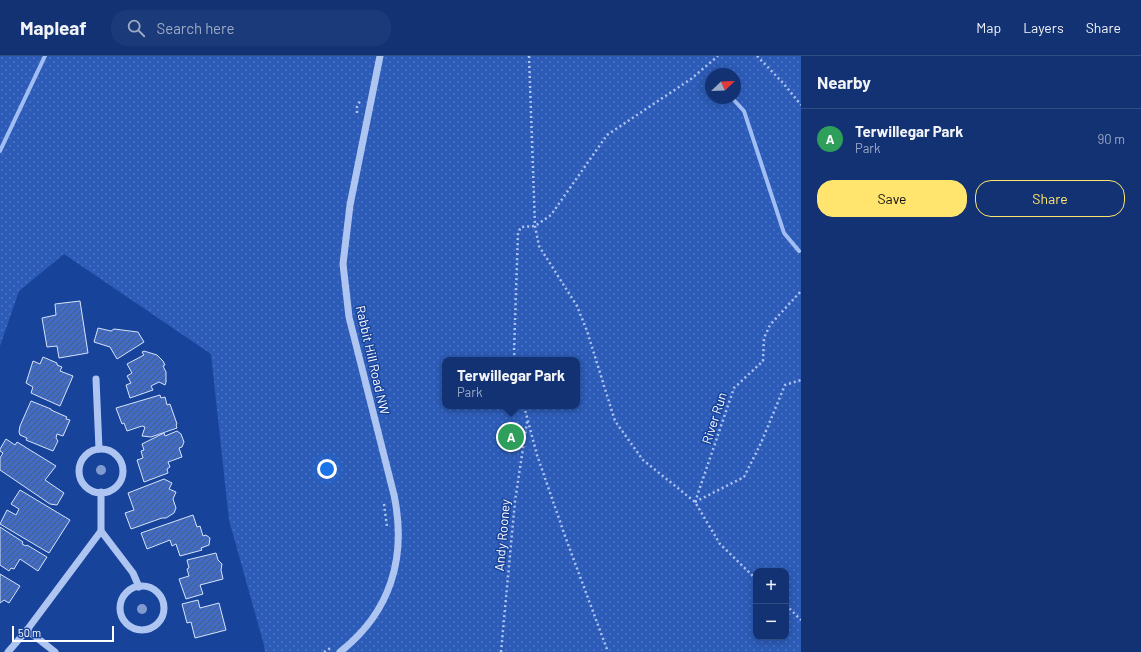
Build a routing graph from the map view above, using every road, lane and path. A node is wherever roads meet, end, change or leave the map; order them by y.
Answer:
1 (380, 56) edge
2 (529, 56) edge
3 (718, 56) edge
4 (757, 56) edge
5 (801, 105) edge
6 (535, 226) junction
7 (801, 291) edge
8 (515, 357) edge
9 (96, 378) dead end
10 (801, 380) edge
11 (525, 409) edge
12 (528, 420) junction
13 (99, 449) junction
14 (101, 492) junction
15 (695, 502) junction
16 (101, 530) junction
17 (753, 576) edge
18 (139, 586) junction
19 (789, 608) edge
20 (801, 620) edge
21 (27, 630) junction
22 (10, 651) edge
23 (55, 652) edge
24 (340, 652) edge
25 (501, 652) edge
26 (608, 652) edge

1 - 24 street, Rabbit Hill Road NW
2 - 6 path
3 - 6 path
4 - 5 path
6 - 8 path
6 - 15 path
7 - 15 path, River Run
9 - 13 street
10 - 15 path
11 - 12 path
12 - 25 path, Andy Rooney
12 - 26 path
13 - 14 street
13 - 14 street
14 - 16 street
15 - 17 path
16 - 18 street
16 - 21 street
18 - 18 street
19 - 20 path
21 - 22 street
21 - 23 street

